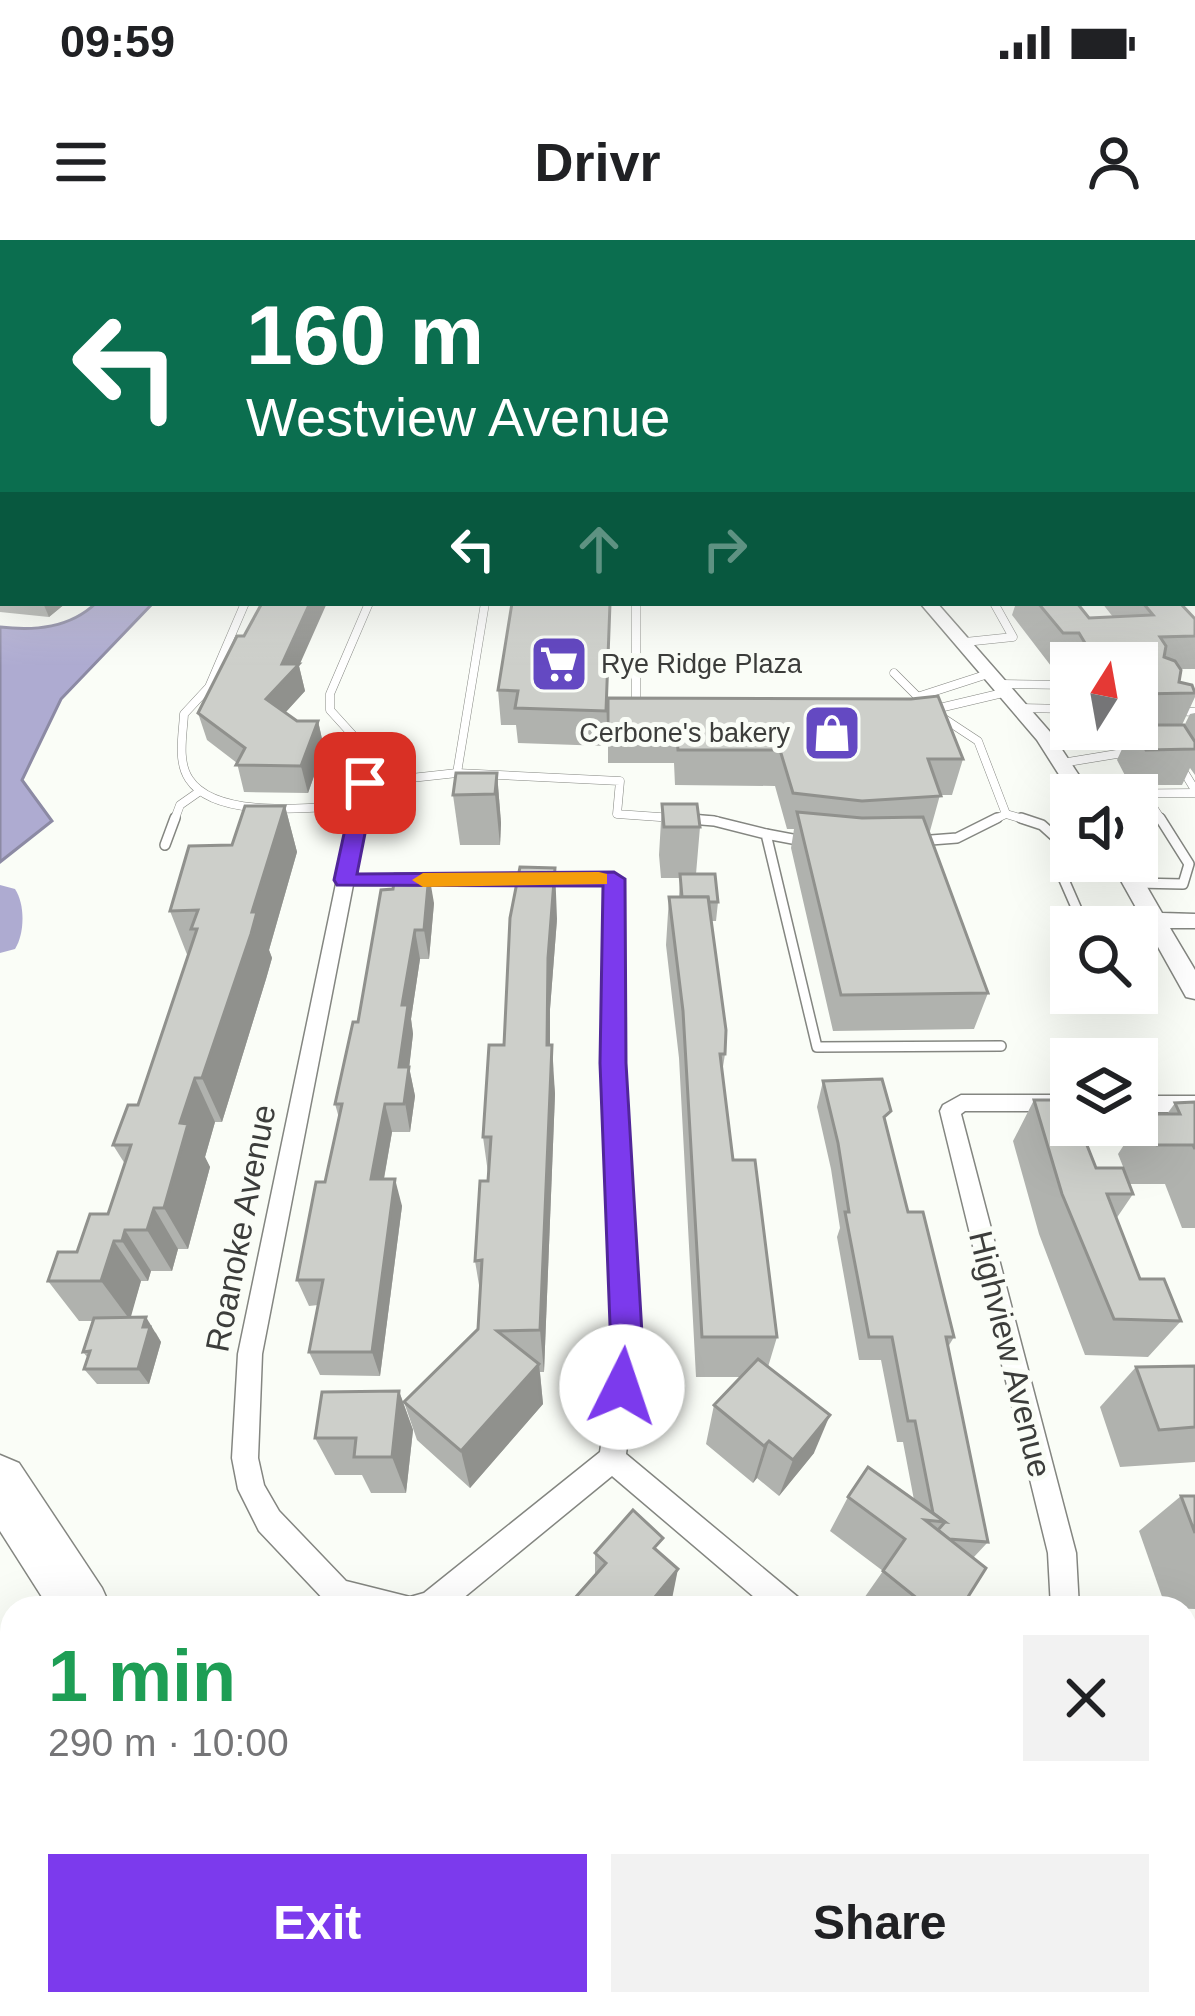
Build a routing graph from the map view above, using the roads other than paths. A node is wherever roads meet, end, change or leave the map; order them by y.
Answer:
1 (244, 606) edge
2 (369, 606) edge
3 (484, 606) edge
4 (636, 606) edge
5 (931, 606) edge
6 (996, 606) edge
7 (965, 643) junction
8 (894, 673) dead end
9 (1050, 686) edge
10 (1005, 689) junction
11 (916, 697) junction
12 (1050, 703) edge
13 (931, 709) junction
14 (1170, 711) edge
15 (1195, 712) edge
16 (925, 719) edge
17 (642, 721) edge
18 (1195, 736) edge
19 (1044, 737) junction
20 (1156, 752) edge
21 (1172, 752) edge
22 (1062, 764) junction
23 (457, 772) junction
24 (1069, 774) edge
25 (200, 791) junction
26 (1195, 791) edge
27 (1158, 792) edge
28 (363, 794) junction
29 (1006, 814) junction
30 (1158, 816) edge
31 (766, 834) junction
32 (806, 841) edge
33 (909, 841) edge
34 (165, 845) dead end
35 (345, 880) junction
36 (1134, 883) joint
37 (1189, 884) edge
38 (1075, 906) edge
39 (1147, 906) edge
40 (1158, 920) edge
41 (1195, 921) edge
42 (1158, 925) edge
43 (1195, 991) edge
44 (1001, 1046) dead end
45 (1050, 1103) edge
46 (1158, 1104) edge
47 (1195, 1104) edge
48 (612, 1459) junction
49 (0, 1482) edge
50 (74, 1596) edge
51 (347, 1596) edge
52 (444, 1596) edge
53 (775, 1596) edge
54 (1064, 1596) edge

1 - 25 lane
2 - 28 lane
3 - 23 lane
4 - 17 lane
5 - 7 street
6 - 7 lane
7 - 10 street
8 - 11 lane
9 - 10 lane
10 - 11 lane
10 - 12 lane
10 - 13 lane
10 - 19 street
11 - 13 lane
13 - 16 lane
13 - 29 lane
14 - 15 lane
18 - 19 street
19 - 22 street
20 - 22 lane
21 - 26 lane
22 - 24 street
23 - 28 lane
23 - 31 lane
25 - 28 lane
25 - 34 lane
26 - 27 lane
28 - 35 street, Roanoke Avenue
29 - 33 lane
29 - 38 lane
30 - 37 lane
31 - 32 lane
31 - 44 lane
35 - 48 street
35 - 51 street, Roanoke Avenue
36 - 37 lane
36 - 39 street
40 - 41 street
42 - 43 street
45 - 54 street, Highview Avenue
46 - 47 street
48 - 52 street
48 - 53 street
49 - 50 highway

